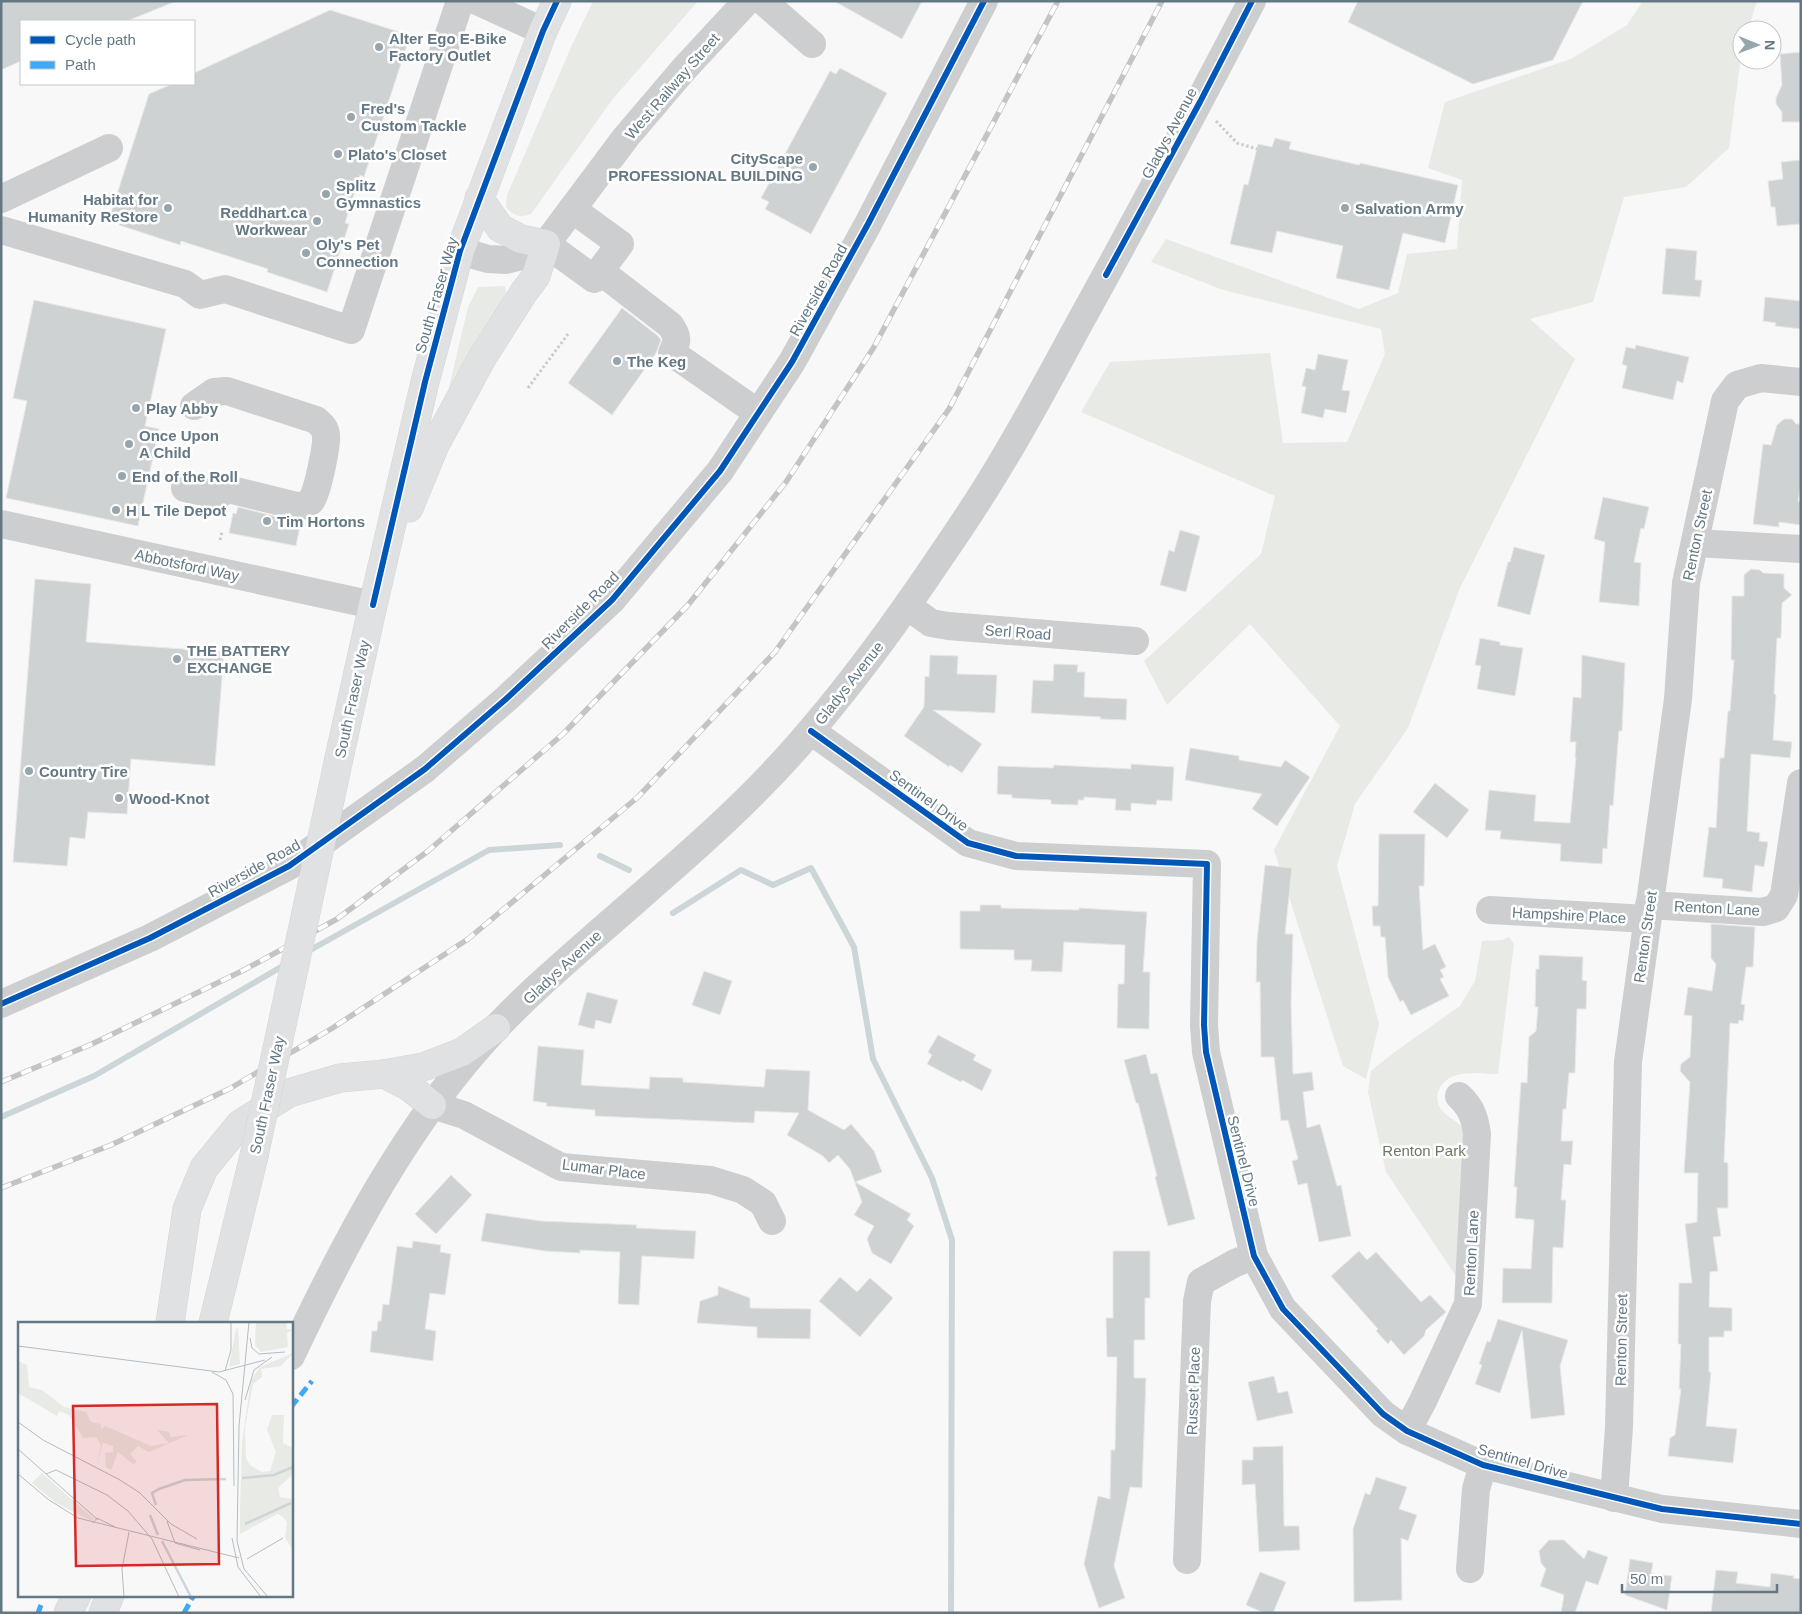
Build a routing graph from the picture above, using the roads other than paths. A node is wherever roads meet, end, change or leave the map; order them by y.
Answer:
1 (460, 1) edge
2 (477, 1) edge
3 (557, 1) edge
4 (747, 1) edge
5 (763, 1) edge
6 (984, 1) edge
7 (1252, 1) edge
8 (543, 31) junction
9 (812, 44) dead end
10 (109, 148) dead end
11 (479, 198) junction
12 (1, 199) edge
13 (572, 209) junction
14 (1, 230) edge
15 (546, 244) junction
16 (460, 251) junction
17 (596, 275) junction
18 (1801, 382) edge
19 (194, 406) dead end
20 (758, 413) junction
21 (185, 488) dead end
22 (1, 524) edge
23 (1696, 543) junction
24 (1801, 549) edge
25 (372, 605) junction
26 (907, 606) junction
27 (1135, 641) dead end
28 (811, 731) junction
29 (1801, 782) edge
30 (1490, 910) dead end
31 (1648, 912) junction
32 (1, 1004) edge
33 (496, 1028) junction
34 (384, 1074) junction
35 (1460, 1096) dead end
36 (432, 1105) junction
37 (772, 1221) dead end
38 (1254, 1256) junction
39 (170, 1322) edge
40 (213, 1322) edge
41 (292, 1354) edge
42 (1406, 1431) junction
43 (1483, 1465) junction
44 (1614, 1498) junction
45 (1801, 1524) edge
46 (1187, 1560) dead end
47 (1470, 1569) dead end
48 (76, 1596) edge
49 (110, 1596) edge
50 (68, 1613) edge
51 (103, 1613) edge

1 - 14 street
2 - 8 street
3 - 8 main road, South Fraser Way
4 - 13 street, West Railway Street
5 - 9 street
6 - 20 street, Riverside Road
7 - 26 street, Gladys Avenue
8 - 11 main road, South Fraser Way
10 - 12 street
11 - 15 main road
11 - 16 main road, South Fraser Way
13 - 15 street, West Railway Street
13 - 17 street
15 - 16 street, West Railway Street
15 - 17 street
15 - 25 main road
16 - 25 main road, South Fraser Way
17 - 20 street
18 - 23 street, Renton Street
19 - 21 street
20 - 32 street, Riverside Road
22 - 25 street, Abbotsford Way
23 - 24 street
23 - 31 street, Renton Street
25 - 40 main road, South Fraser Way, bridge
26 - 27 street, Serl Road
26 - 28 street, Gladys Avenue
28 - 33 street, Gladys Avenue
28 - 38 street, Sentinel Drive
29 - 31 street, Renton Lane
30 - 31 street, Hampshire Place
31 - 44 street, Renton Street
33 - 34 main road
33 - 36 street, Gladys Avenue
34 - 36 main road
34 - 39 main road
35 - 42 street, Renton Lane
36 - 37 street, Lumar Place
36 - 41 street, Gladys Avenue
38 - 42 street, Sentinel Drive
38 - 46 street, Russet Place
42 - 43 street, Sentinel Drive
43 - 44 street, Sentinel Drive
43 - 47 street
44 - 45 street, Sentinel Drive
48 - 50 main road
49 - 51 main road

